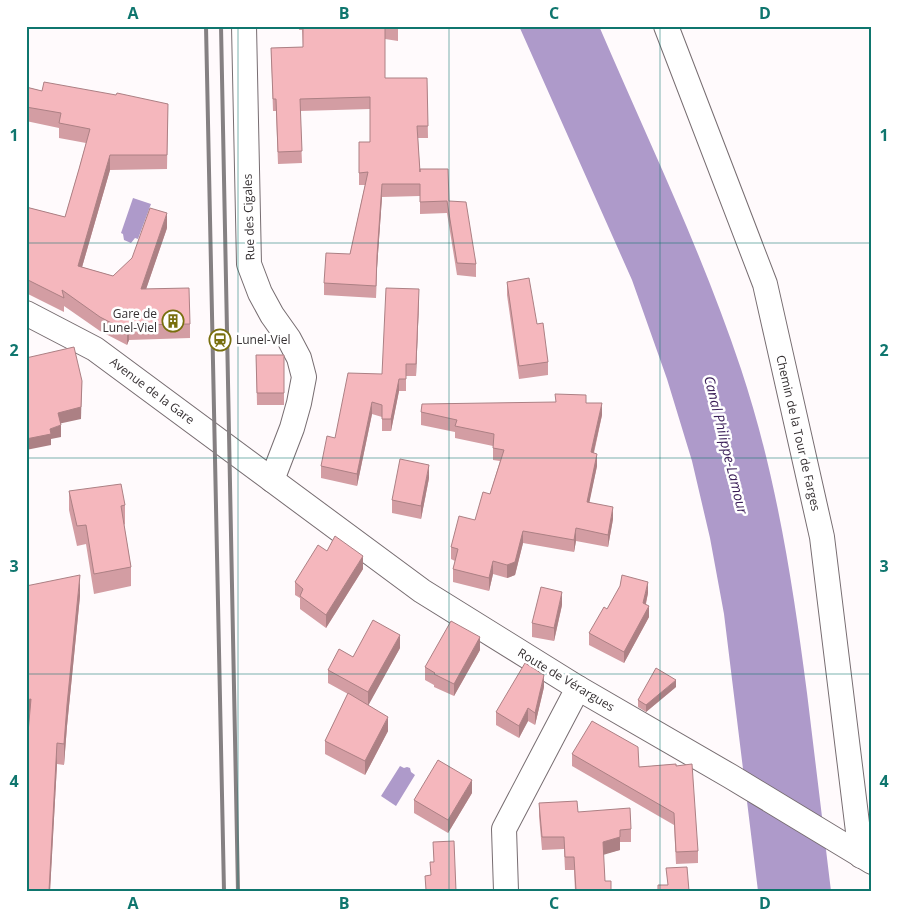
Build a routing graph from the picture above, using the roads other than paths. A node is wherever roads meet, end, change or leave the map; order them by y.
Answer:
1 (244, 26) edge
2 (666, 26) edge
3 (26, 312) edge
4 (272, 480) junction
5 (578, 688) junction
6 (866, 859) edge
7 (506, 891) edge

1 - 4 street, Rue des Cigales
2 - 6 street, Chemin de la Tour de Farges
3 - 4 street, Avenue de la Gare
4 - 5 street, Route de Vérargues
5 - 6 street, Route de Vérargues
5 - 7 street

